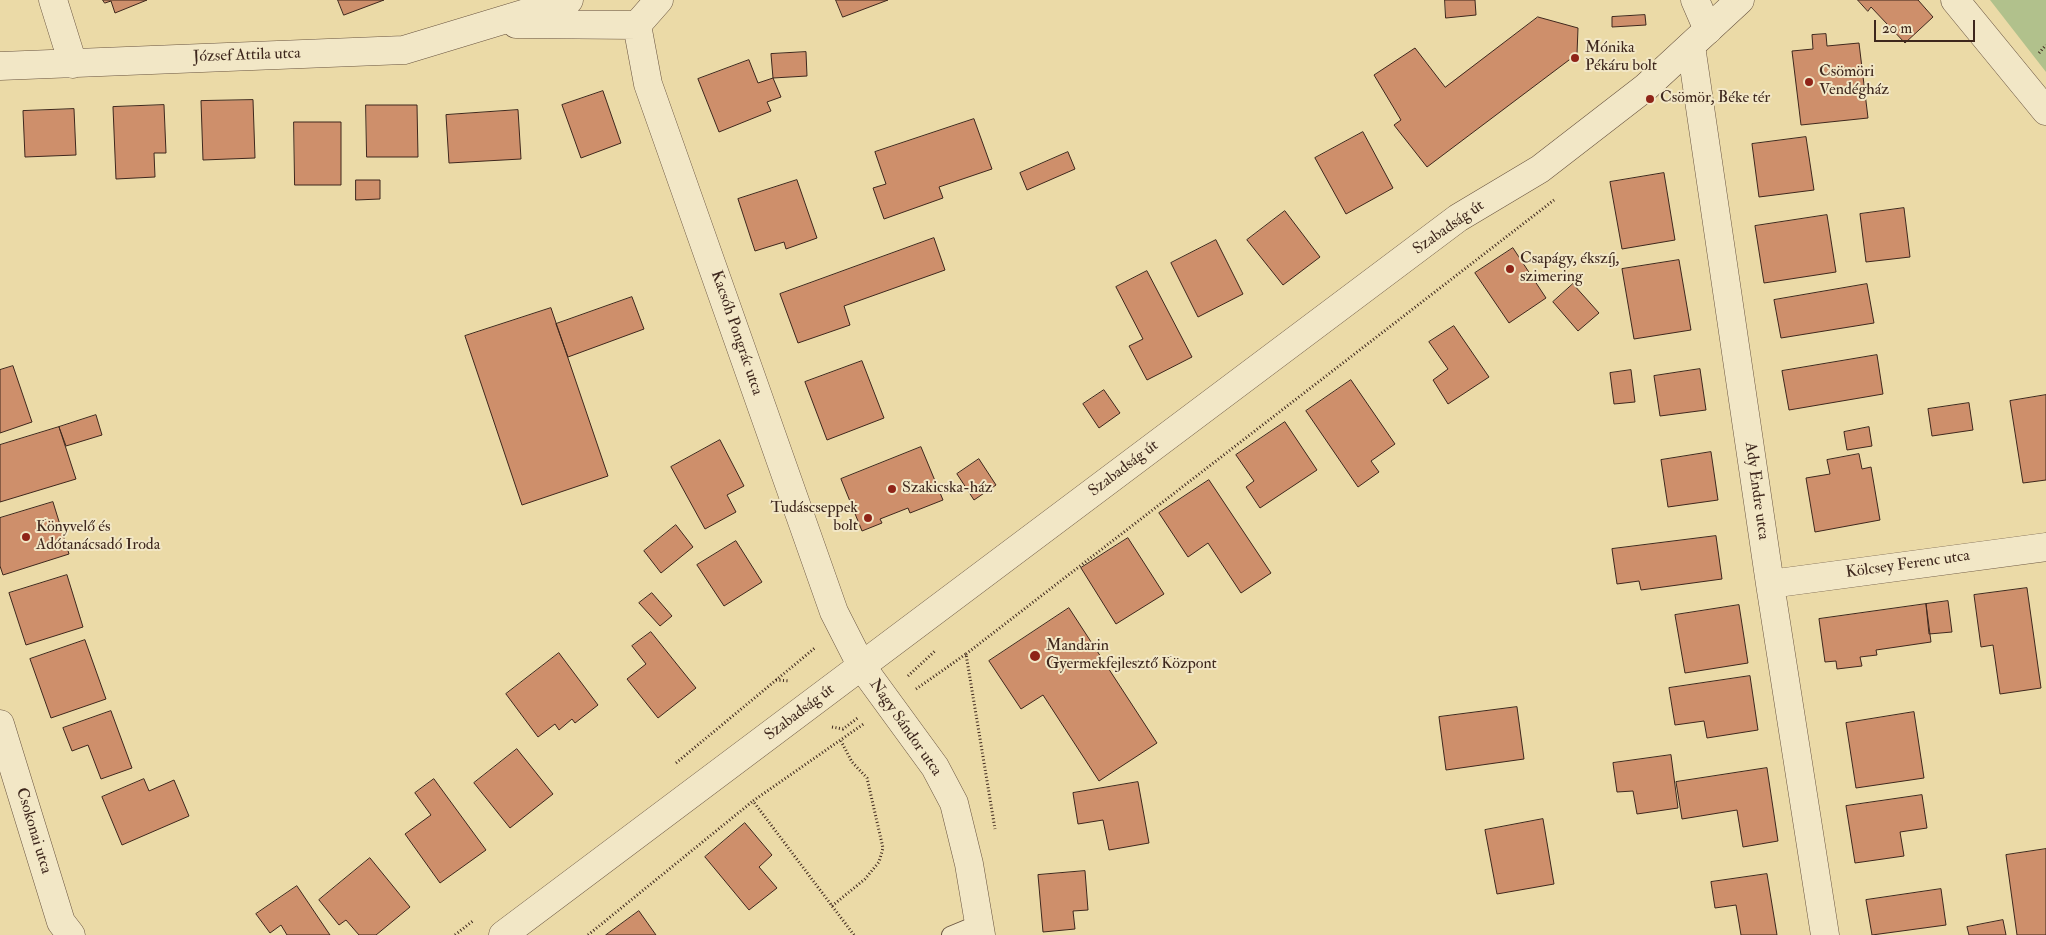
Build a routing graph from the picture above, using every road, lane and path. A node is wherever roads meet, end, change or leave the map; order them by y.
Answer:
1 (53, 0) edge
2 (569, 0) edge
3 (659, 0) edge
4 (1695, 0) edge
5 (1740, 0) edge
6 (1955, 0) edge
7 (490, 24) junction
8 (637, 25) junction
9 (1699, 38) junction
10 (73, 64) junction
11 (0, 66) edge
12 (2046, 111) edge
13 (1555, 199) dead end
14 (2046, 547) edge
15 (1770, 584) junction
16 (966, 654) dead end
17 (862, 667) junction
18 (869, 720) dead end
19 (0, 724) edge
20 (841, 742) junction
21 (753, 801) junction
22 (832, 906) junction
23 (980, 929) edge
24 (71, 935) edge
25 (504, 935) edge
26 (588, 935) edge
27 (854, 935) edge
28 (950, 935) edge
29 (1824, 935) edge

1 - 10 street
2 - 7 street, József Attila utca
3 - 8 street
4 - 9 street, Ady Endre utca
5 - 9 street, Szabadság út
6 - 12 street
7 - 8 street, József Attila utca
7 - 10 street, József Attila utca
8 - 17 street, Kacsóh Pongrác utca
9 - 15 street, Ady Endre utca
9 - 17 street, Szabadság út
10 - 11 street, József Attila utca
13 - 16 path
14 - 15 street, Kölcsey Ferenc utca
15 - 29 street, Ady Endre utca
17 - 23 street, Nagy Sándor utca
17 - 25 street, Szabadság út
18 - 20 path
19 - 24 street, Csokonai utca
20 - 21 path
20 - 22 path
21 - 22 path
21 - 26 path
22 - 27 path
23 - 28 lane

